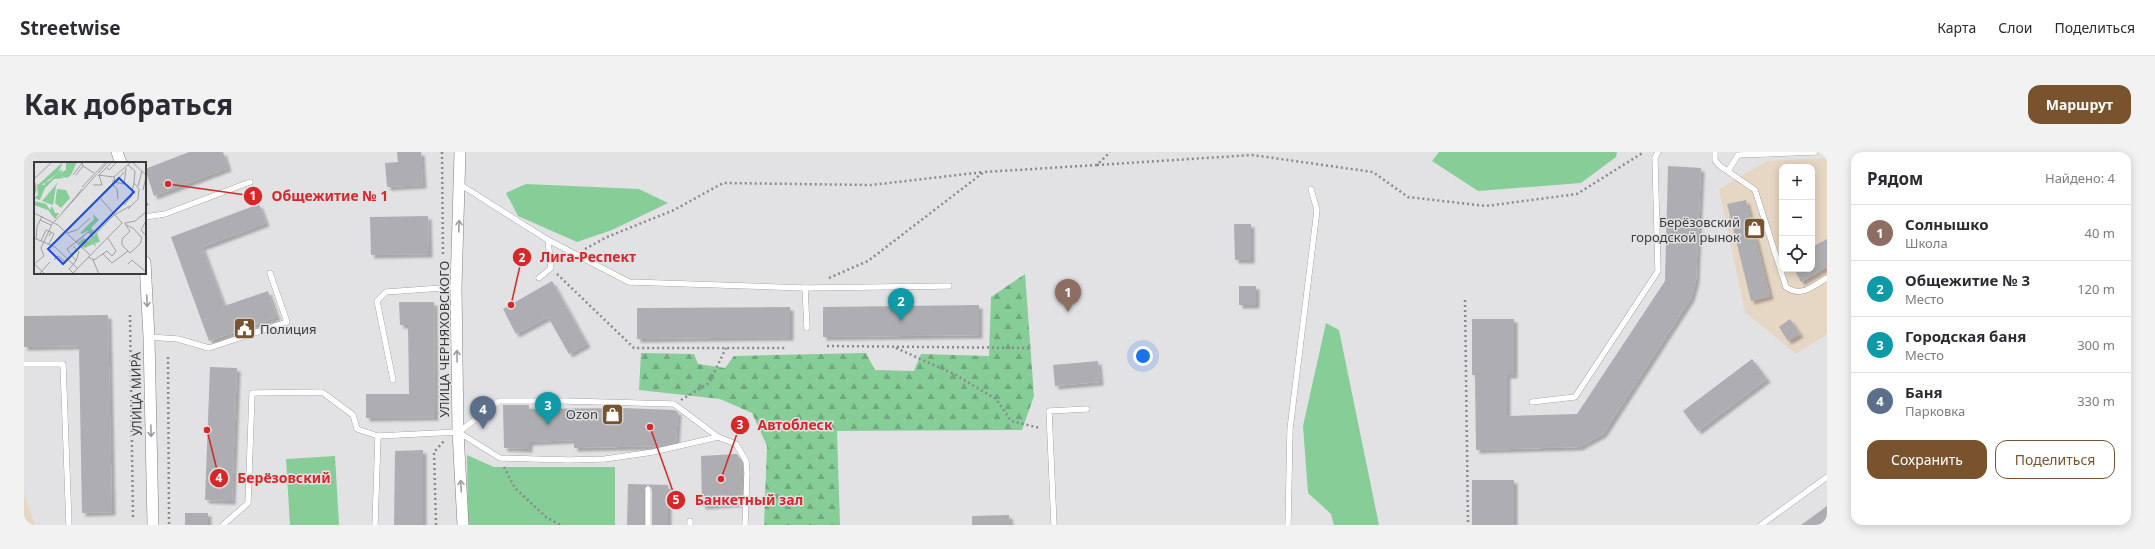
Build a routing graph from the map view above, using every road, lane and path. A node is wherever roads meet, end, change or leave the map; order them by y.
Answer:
1 (117, 152) edge
2 (442, 152) edge
3 (460, 152) edge
4 (1110, 152) edge
5 (1644, 152) edge
6 (1658, 152) edge
7 (1715, 152) edge
8 (1816, 152) edge
9 (121, 162) edge
10 (1097, 165) junction
11 (1728, 171) junction
12 (984, 172) junction
13 (250, 182) dead end
14 (461, 185) junction
15 (1311, 189) dead end
16 (146, 217) edge
17 (548, 240) junction
18 (576, 255) junction
19 (444, 263) dead end
20 (551, 268) junction
21 (270, 272) dead end
22 (146, 274) edge
23 (539, 278) dead end
24 (1827, 278) edge
25 (826, 279) dead end
26 (949, 286) dead end
27 (456, 287) junction
28 (805, 288) junction
29 (1465, 300) dead end
30 (130, 315) dead end
31 (807, 328) dead end
32 (149, 337) junction
33 (828, 346) dead end
34 (893, 346) junction
35 (726, 348) junction
36 (786, 348) dead end
37 (1031, 348) dead end
38 (168, 357) dead end
39 (24, 364) edge
40 (393, 380) dead end
41 (1532, 402) dead end
42 (674, 404) junction
43 (1087, 409) dead end
44 (1040, 428) dead end
45 (458, 432) junction
46 (378, 436) junction
47 (718, 437) junction
48 (445, 441) dead end
49 (499, 457) junction
50 (1827, 477) edge
51 (648, 489) dead end
52 (133, 517) dead end
53 (70, 525) edge
54 (152, 525) edge
55 (169, 525) edge
56 (223, 525) edge
57 (375, 525) edge
58 (436, 525) edge
59 (463, 525) edge
60 (560, 525) edge
61 (648, 525) edge
62 (745, 525) edge
63 (1054, 525) edge
64 (1288, 525) edge
65 (1468, 525) edge
66 (1761, 525) edge

1 - 9 street
2 - 19 path
3 - 14 street, УЛИЦА ЧЕРНЯХОВСКОГО
4 - 10 path
5 - 10 path
6 - 41 lane
7 - 11 lane
8 - 11 lane
10 - 12 path
11 - 24 lane
12 - 18 path
12 - 25 path
13 - 16 lane
14 - 17 lane
27 -> 14 street, УЛИЦА ЧЕРНЯХОВСКОГО
15 - 64 lane
17 - 18 lane
17 - 20 lane
18 - 28 lane
20 - 23 lane
20 - 35 path
21 - 32 lane
22 -> 32 street, УЛИЦА МИРА
26 - 28 lane
27 - 40 lane
45 -> 27 street, УЛИЦА ЧЕРНЯХОВСКОГО
28 - 31 lane
29 - 65 path
30 - 52 path
32 -> 54 street, УЛИЦА МИРА
33 - 34 path
34 - 37 path
34 - 44 path
35 - 36 path
35 - 42 path
38 - 55 path
39 - 53 lane
42 - 45 lane
42 - 47 lane
43 - 63 lane
45 - 46 lane
45 - 49 lane
59 -> 45 street, УЛИЦА ЧЕРНЯХОВСКОГО
46 - 56 lane
46 - 57 lane
47 - 49 lane
47 - 62 lane
48 - 58 path
49 - 60 path
50 - 66 lane
51 - 61 lane

